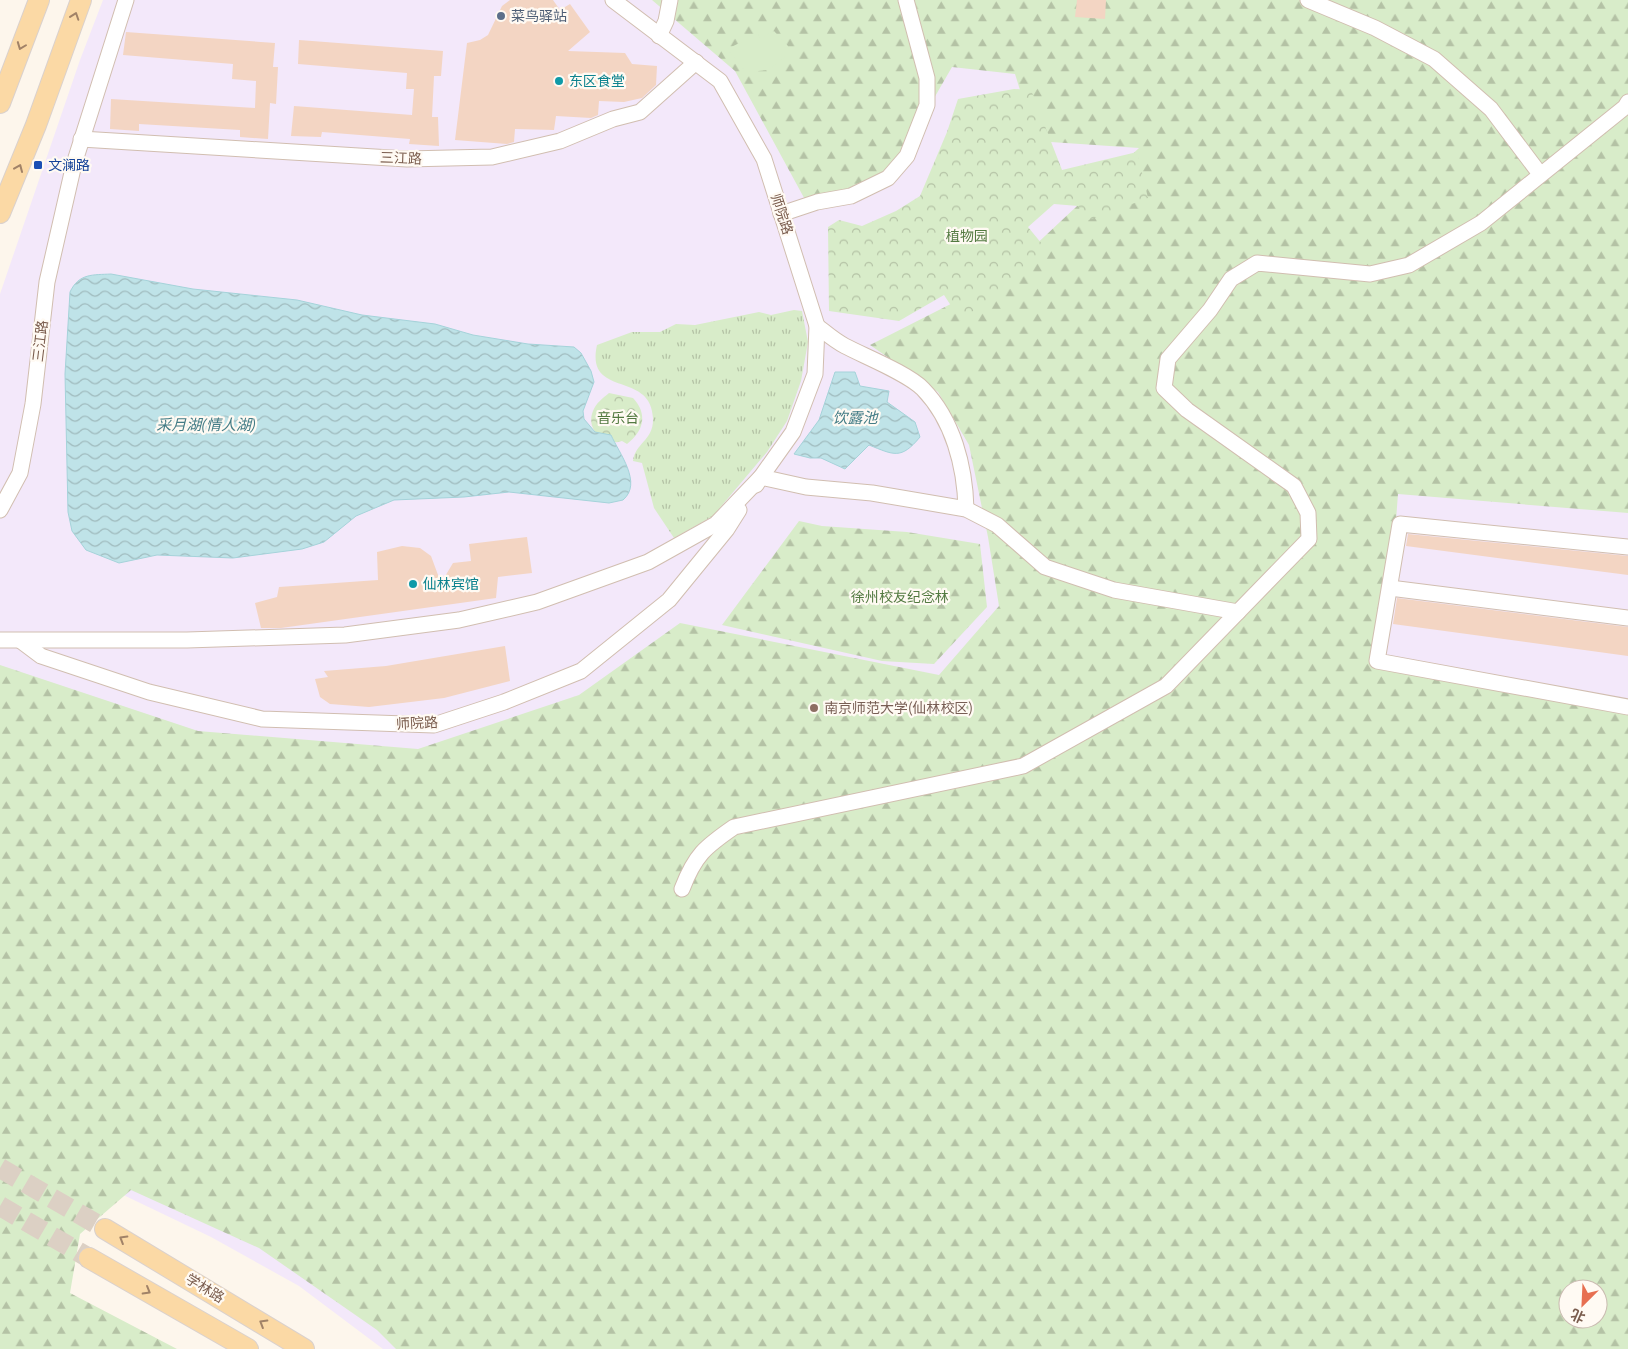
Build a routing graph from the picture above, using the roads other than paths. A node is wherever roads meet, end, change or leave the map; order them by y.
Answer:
1 (38, 0) edge
2 (81, 0) edge
3 (126, 0) edge
4 (612, 0) edge
5 (670, 0) edge
6 (906, 0) edge
7 (1308, 0) edge
8 (659, 36) junction
9 (696, 62) junction
10 (1628, 102) edge
11 (0, 103) edge
12 (81, 139) junction
13 (1540, 174) junction
14 (0, 213) edge
15 (782, 214) junction
16 (817, 326) junction
17 (761, 477) junction
18 (966, 509) junction
19 (0, 510) edge
20 (1628, 547) edge
21 (1390, 588) junction
22 (1238, 612) junction
23 (1628, 618) edge
24 (0, 640) edge
25 (21, 641) junction
26 (1628, 708) edge
27 (682, 889) dead end
28 (105, 1229) tunnel mouth
29 (89, 1258) tunnel mouth
30 (248, 1349) edge
31 (304, 1349) edge

1 -> 11 main road
14 -> 2 main road
3 - 12 street, 三江路
4 - 8 street, 师院路
5 - 8 street
6 - 15 street
7 - 13 street
8 - 9 street, 师院路
9 - 12 street, 三江路
9 - 15 street, 师院路
10 - 13 street
12 - 19 street, 三江路
13 - 22 street
15 - 16 street, 师院路
16 - 17 street, 师院路
16 - 18 street
17 - 18 street
17 - 25 street, 师院路
17 - 25 street, 师院路
18 - 22 street
20 - 21 street
21 - 23 street
21 - 26 street
22 - 27 street
24 - 25 street, 师院路
31 -> 28 main road, 学林路
29 -> 30 main road

